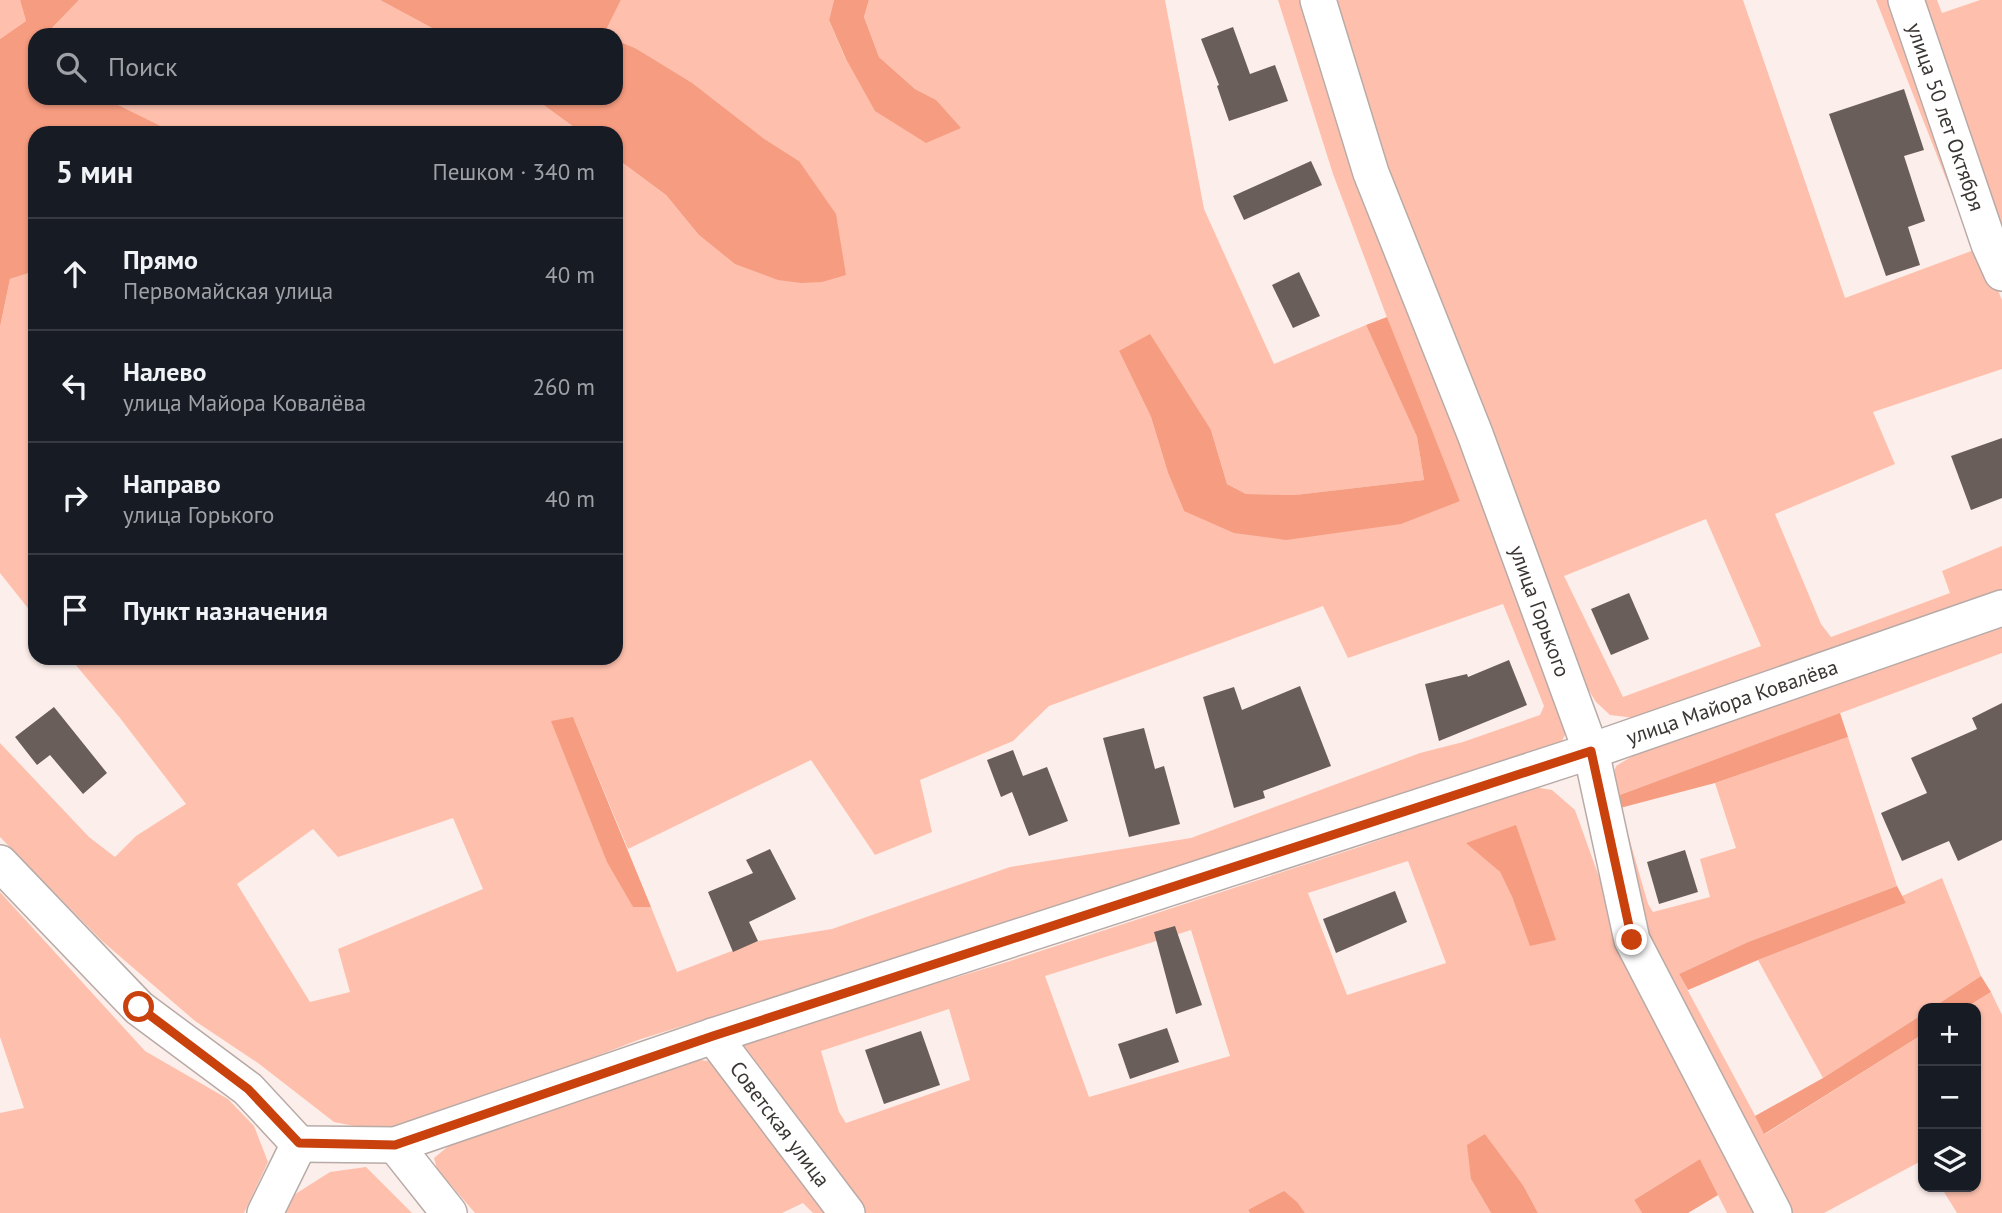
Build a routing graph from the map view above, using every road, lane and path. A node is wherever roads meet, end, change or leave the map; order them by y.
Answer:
1 (1318, 0) edge
2 (1906, 0) edge
3 (2002, 273) edge
4 (2002, 608) edge
5 (1591, 751) junction
6 (0, 863) edge
7 (713, 1036) junction
8 (299, 1143) junction
9 (395, 1145) junction
10 (265, 1213) edge
11 (449, 1213) edge
12 (846, 1213) edge
13 (1774, 1213) edge

1 - 5 street, улица Горького
2 - 3 street, улица 50 лет Октября
4 - 5 street, улица Майора Ковалёва
5 - 7 street, улица Майора Ковалёва
5 - 13 street, улица Горького
6 - 8 street
7 - 9 street, улица Майора Ковалёва
7 - 12 street, Советская улица
8 - 9 street, улица Майора Ковалёва
8 - 10 street
9 - 11 street

